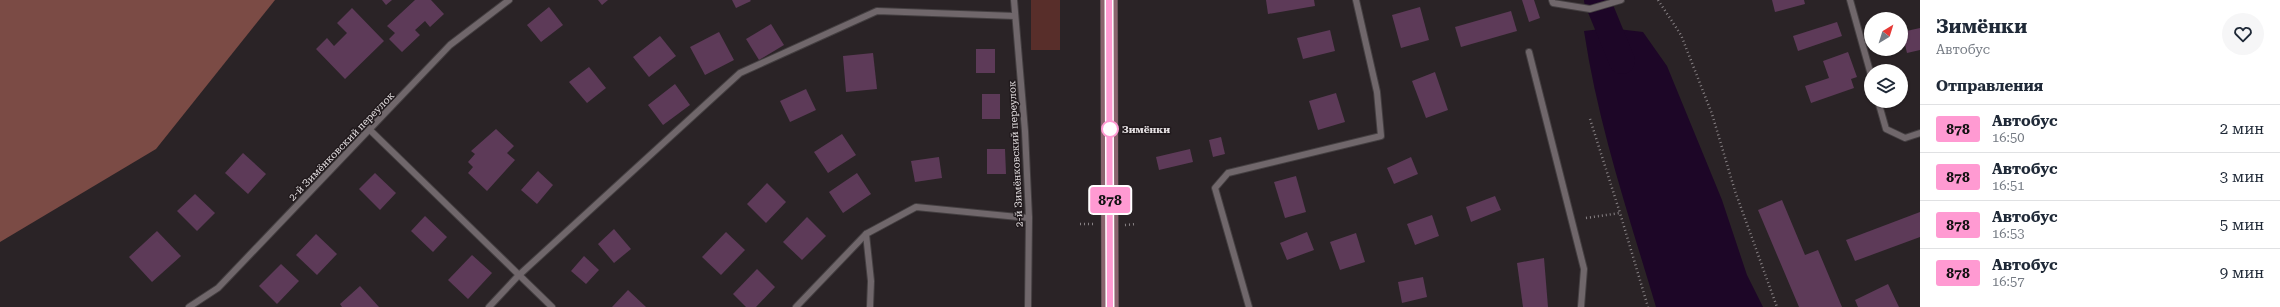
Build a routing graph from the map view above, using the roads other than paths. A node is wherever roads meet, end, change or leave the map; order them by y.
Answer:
1 (509, 0) edge
2 (1014, 0) edge
3 (1109, 0) edge
4 (1356, 0) edge
5 (1552, 0) edge
6 (1850, 0) edge
7 (1619, 1) edge
8 (1015, 16) junction
9 (1529, 52) dead end
10 (1868, 64) edge
11 (1880, 108) edge
12 (370, 130) junction
13 (1920, 132) edge
14 (1029, 218) junction
15 (866, 234) junction
16 (518, 276) junction
17 (189, 307) edge
18 (489, 307) edge
19 (552, 307) edge
20 (796, 307) edge
21 (870, 307) edge
22 (1028, 307) edge
23 (1110, 307) edge
24 (1249, 307) edge
25 (1582, 307) edge

1 - 12 lane, 2-й Зимёнковский переулок
2 - 8 lane, 2-й Зимёнковский переулок
3 - 23 main road
4 - 24 lane
5 - 7 lane
6 - 10 lane
8 - 14 lane, 2-й Зимёнковский переулок
8 - 16 lane
9 - 25 lane
11 - 13 lane
12 - 16 lane
12 - 17 lane, 2-й Зимёнковский переулок
14 - 15 lane
14 - 22 lane, 2-й Зимёнковский переулок
15 - 20 lane
15 - 21 lane
16 - 18 lane
16 - 19 lane

